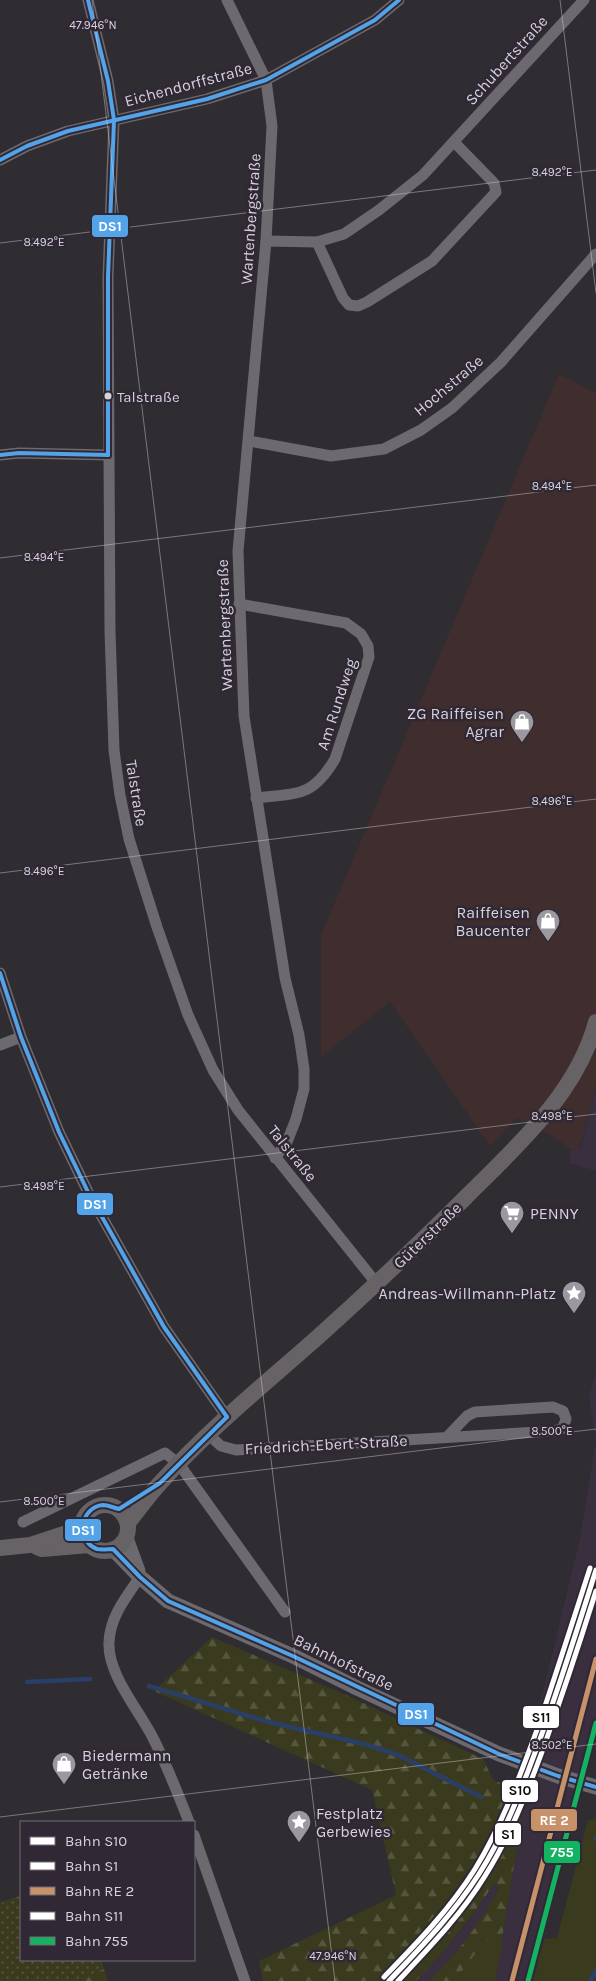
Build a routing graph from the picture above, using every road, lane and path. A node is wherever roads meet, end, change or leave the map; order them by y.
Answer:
1 (88, 0) edge
2 (227, 0) edge
3 (399, 0) edge
4 (584, 0) edge
5 (266, 80) junction
6 (114, 120) junction
7 (454, 142) junction
8 (0, 160) edge
9 (266, 240) junction
10 (317, 242) junction
11 (596, 254) edge
12 (249, 441) junction
13 (0, 455) edge
14 (108, 455) junction
15 (238, 604) junction
16 (256, 798) junction
17 (0, 973) edge
18 (596, 1022) edge
19 (21, 1037) junction
20 (0, 1045) edge
21 (276, 1158) junction
22 (377, 1284) junction
23 (227, 1418) junction
24 (210, 1435) junction
25 (447, 1437) junction
26 (179, 1464) junction
27 (160, 1483) junction
28 (119, 1509) junction
29 (23, 1522) dead end
30 (82, 1528) junction
31 (127, 1530) junction
32 (30, 1545) junction
33 (89, 1545) junction
34 (0, 1548) edge
35 (113, 1549) junction
36 (140, 1578) junction
37 (285, 1612) dead end
38 (596, 1788) edge
39 (189, 1821) edge
40 (195, 1837) edge
41 (245, 1981) edge

1 - 6 street, Talstraße
2 - 5 street, Wartenbergstraße
3 - 5 street, Eichendorffstraße
4 - 7 street, Schubertstraße
5 - 6 street, Eichendorffstraße
5 - 9 street, Wartenbergstraße
6 - 8 street, Eichendorffstraße
6 - 14 street, Talstraße
7 - 10 street, Schubertstraße
7 - 10 street
9 - 10 street, Schubertstraße
9 - 12 street, Wartenbergstraße
11 - 12 street, Hochstraße
12 - 15 street, Wartenbergstraße
13 - 14 street
14 - 21 street, Talstraße
15 - 16 street, Wartenbergstraße
15 - 16 street, Am Rundweg
16 - 21 street, Wartenbergstraße
17 - 19 street
18 - 22 main road, Güterstraße
19 - 20 street
19 - 23 street
21 - 22 street, Talstraße
22 - 23 main road, Güterstraße
23 - 24 main road, Güterstraße
24 - 25 street, Friedrich-Ebert-Straße
24 - 26 main road, Güterstraße
25 - 25 street, Friedrich-Ebert-Straße
26 - 27 main road, Güterstraße
26 - 29 street
26 - 37 street
27 - 28 main road, Güterstraße
27 - 31 main road, Güterstraße
28 - 30 main road
28 - 31 main road
30 - 32 main road
30 - 33 main road
31 - 35 main road
31 - 36 street
32 - 33 main road
32 - 34 main road
33 - 35 main road
35 - 36 street, Bahnhofstraße
36 - 38 street, Bahnhofstraße
36 - 39 street
40 - 41 street

